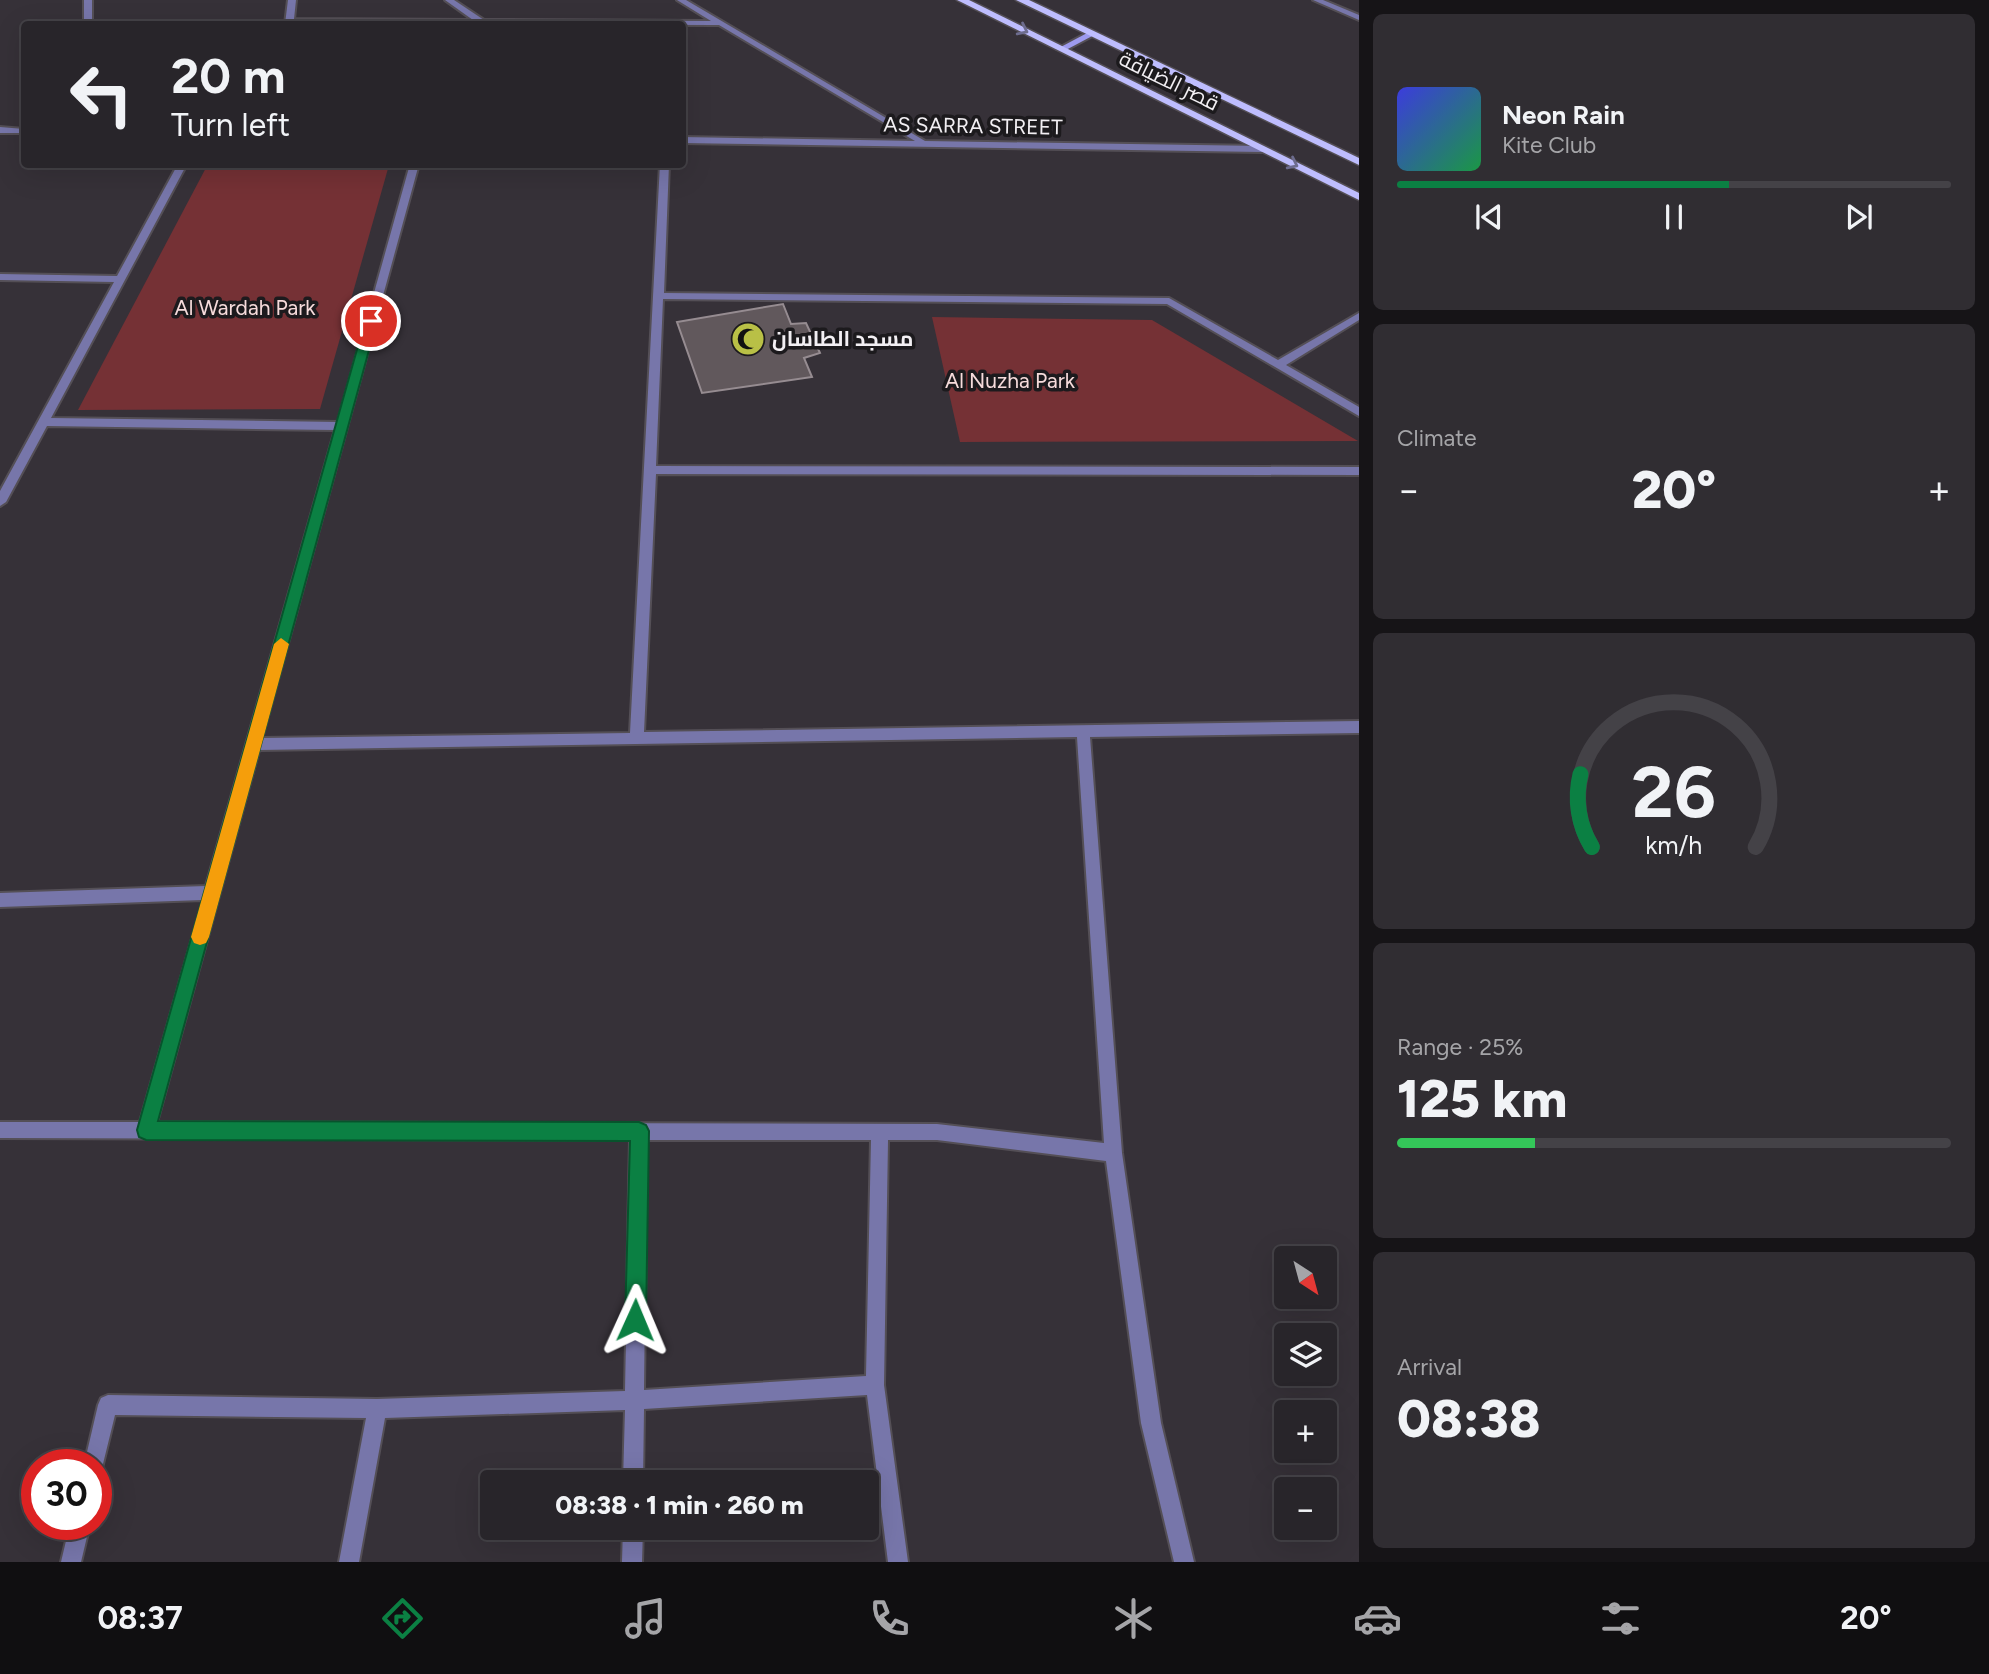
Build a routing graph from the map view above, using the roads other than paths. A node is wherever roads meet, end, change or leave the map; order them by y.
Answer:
1 (88, 0) edge
2 (292, 0) edge
3 (449, 0) edge
4 (681, 0) edge
5 (962, 0) edge
6 (1021, 0) edge
7 (1317, 0) edge
8 (1359, 18) edge
9 (88, 21) edge
10 (290, 21) edge
11 (481, 21) edge
12 (686, 23) edge
13 (719, 23) junction
14 (1092, 34) junction
15 (1061, 49) junction
16 (0, 130) edge
17 (21, 131) edge
18 (686, 140) edge
19 (922, 142) junction
20 (1262, 149) junction
21 (1359, 162) edge
22 (181, 168) edge
23 (414, 168) edge
24 (665, 168) edge
25 (1359, 197) edge
26 (0, 278) edge
27 (121, 279) junction
28 (659, 296) junction
29 (1359, 316) edge
30 (1278, 365) junction
31 (1359, 412) edge
32 (43, 422) junction
33 (342, 426) junction
34 (650, 470) junction
35 (1359, 471) edge
36 (15, 473) junction
37 (0, 474) edge
38 (0, 502) edge
39 (1359, 727) edge
40 (1083, 730) junction
41 (637, 737) junction
42 (253, 744) junction
43 (212, 893) junction
44 (0, 900) edge
45 (0, 1130) edge
46 (146, 1130) junction
47 (639, 1131) junction
48 (880, 1132) junction
49 (1113, 1153) junction
50 (875, 1385) junction
51 (634, 1400) junction
52 (377, 1409) junction
53 (98, 1449) edge
54 (633, 1470) edge
55 (76, 1540) edge
56 (633, 1540) edge
57 (71, 1562) edge
58 (349, 1562) edge
59 (632, 1562) edge
60 (898, 1562) edge
61 (1184, 1562) edge

1 - 9 street
2 - 10 street
3 - 11 street
4 - 13 street
5 -> 15 main road, قصر الضيافة
6 - 14 main road, قصر الضيافة
7 - 8 street
12 - 13 street
13 - 19 street
14 - 15 main road
14 - 21 main road, قصر الضيافة
15 - 20 main road, قصر الضيافة
16 - 17 street
18 - 19 street, AS SARRA STREET
19 - 20 street, AS SARRA STREET
20 -> 25 main road, قصر الضيافة
22 - 27 street
23 - 33 street
24 - 28 street
26 - 27 street
27 - 32 street
28 - 30 street
28 - 34 street
29 - 30 street
30 - 31 street
32 - 33 street
32 - 36 street
33 - 42 street
34 - 35 street
34 - 41 street
36 - 37 street
36 - 38 street
39 - 40 street
40 - 41 street
40 - 49 street
41 - 42 street
42 - 43 street
43 - 44 street
43 - 46 street
45 - 46 street
46 - 47 street
47 - 48 street
47 - 51 street
48 - 49 street
48 - 50 street
49 - 61 street
50 - 51 street
50 - 60 street
51 - 52 street
51 - 54 street
52 - 53 street
52 - 58 street
55 - 57 street
56 - 59 street

